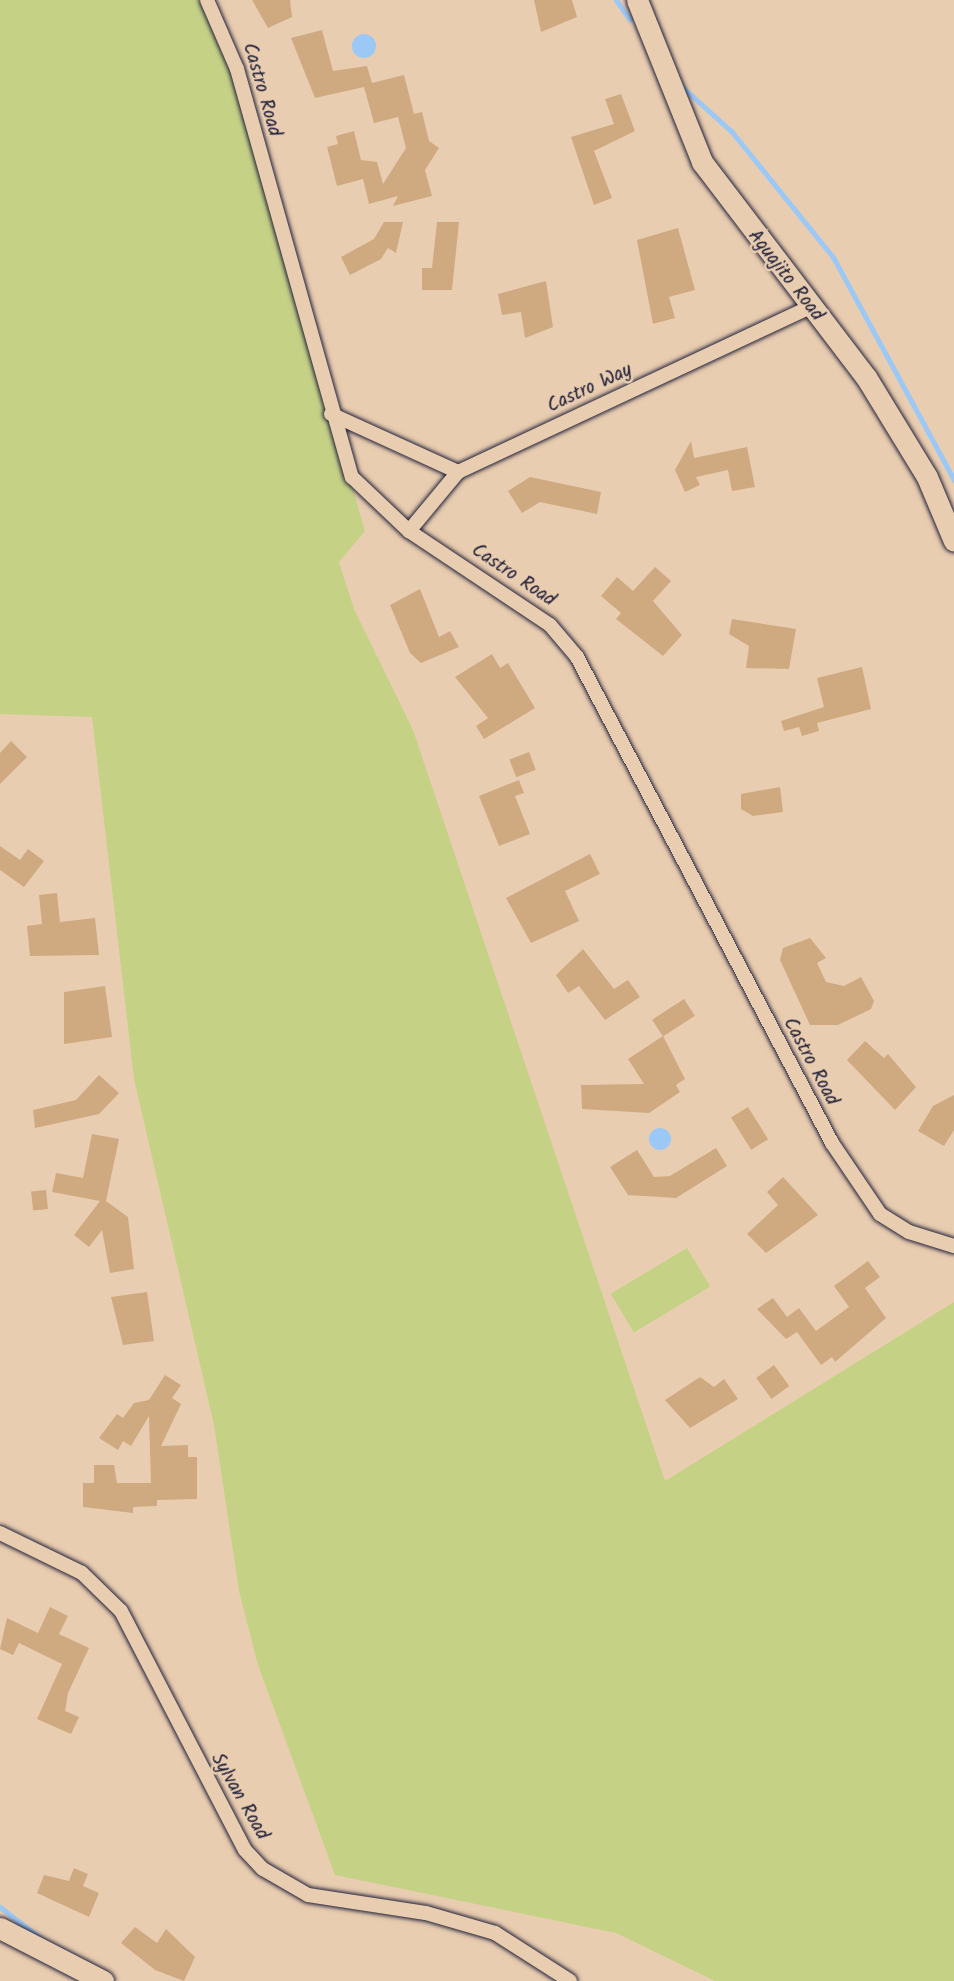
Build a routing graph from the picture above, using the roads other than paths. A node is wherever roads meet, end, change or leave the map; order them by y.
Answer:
1 (207, 0) edge
2 (637, 0) edge
3 (808, 307) junction
4 (331, 414) junction
5 (458, 472) junction
6 (409, 531) junction
7 (954, 541) edge
8 (954, 1246) edge
9 (0, 1534) edge
10 (0, 1928) edge
11 (103, 1981) edge
12 (570, 1981) edge

1 - 4 street, Castro Road
2 - 3 street, Aguajito Road
3 - 5 street, Castro Way
3 - 7 street, Aguajito Road
4 - 5 street
4 - 6 street, Castro Road
5 - 6 street, Castro Way
6 - 8 street, Castro Road
9 - 12 street, Sylvan Road
10 - 11 street

